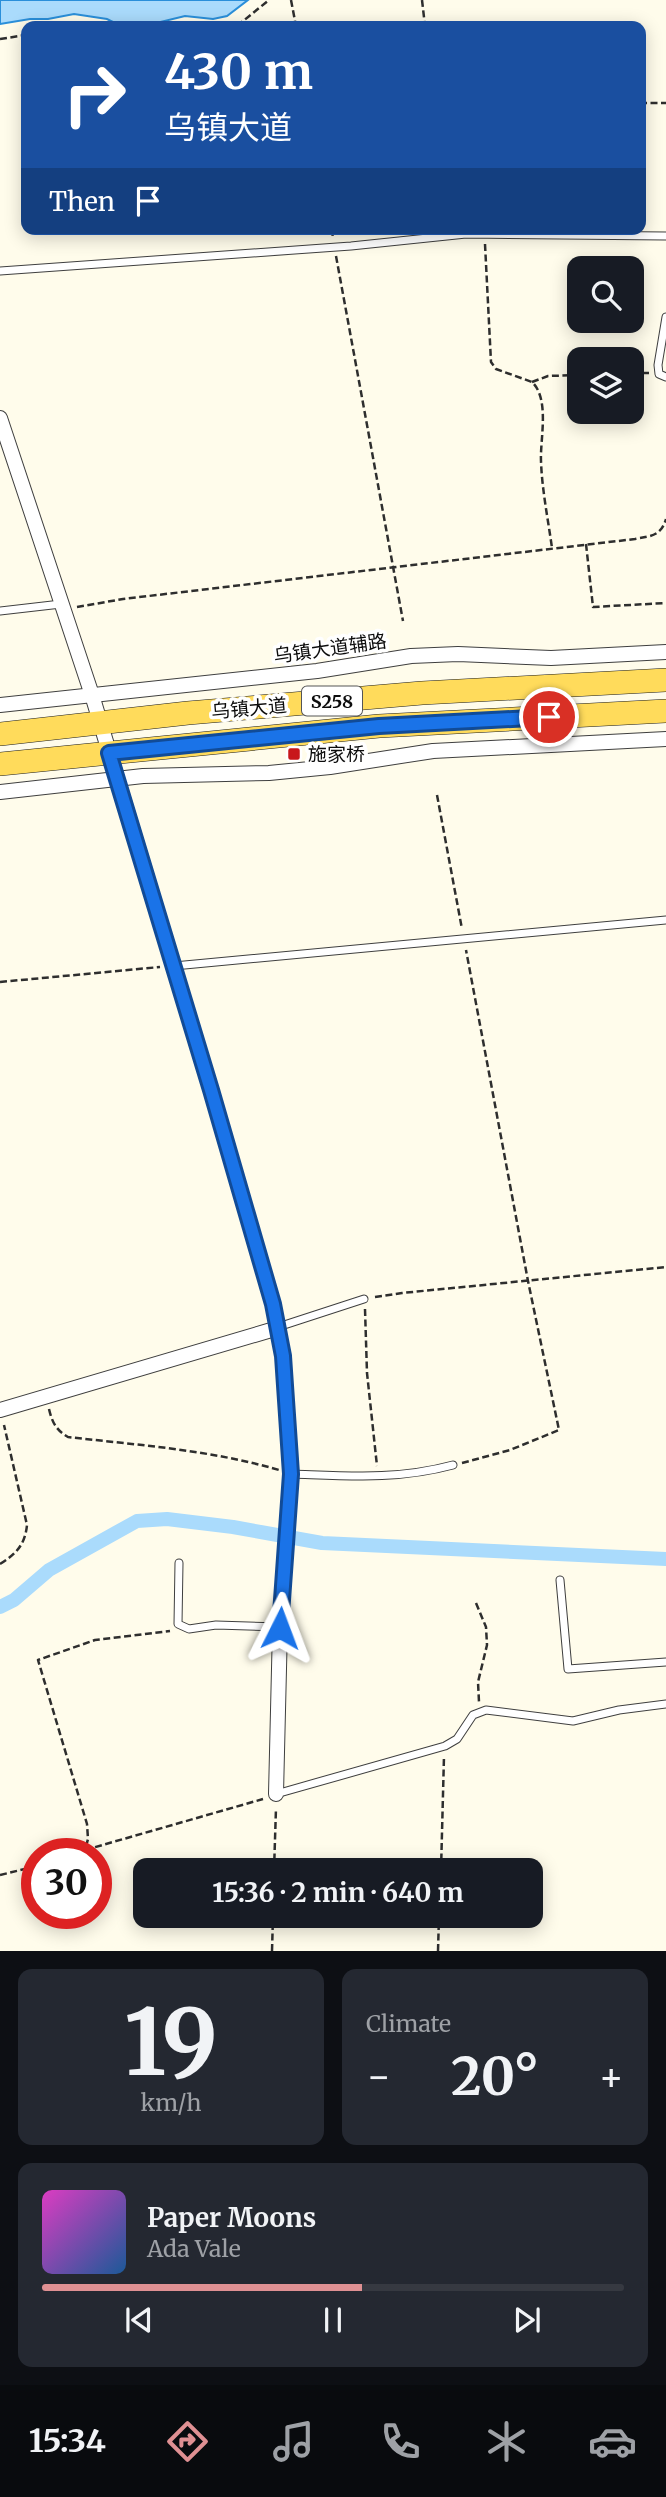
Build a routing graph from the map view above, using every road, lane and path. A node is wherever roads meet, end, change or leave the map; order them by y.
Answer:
1 (269, 0) edge
2 (290, 0) edge
3 (422, 0) edge
4 (243, 21) edge
5 (295, 21) edge
6 (424, 21) edge
7 (21, 36) edge
8 (0, 39) edge
9 (646, 103) edge
10 (666, 103) edge
11 (333, 235) edge
12 (473, 235) edge
13 (485, 235) edge
14 (635, 235) edge
15 (666, 236) edge
16 (335, 247) junction
17 (0, 271) edge
18 (666, 317) edge
19 (644, 374) edge
20 (567, 375) edge
21 (663, 375) edge
22 (532, 382) junction
23 (0, 418) edge
24 (666, 519) edge
25 (586, 544) junction
26 (552, 548) junction
27 (394, 567) junction
28 (666, 603) edge
29 (62, 607) junction
30 (0, 611) edge
31 (404, 621) dead end
32 (666, 652) edge
33 (666, 680) edge
34 (92, 695) junction
35 (0, 705) edge
36 (666, 711) edge
37 (100, 723) junction
38 (0, 734) edge
39 (666, 739) edge
40 (109, 753) junction
41 (0, 764) edge
42 (117, 778) junction
43 (0, 792) edge
44 (437, 795) dead end
45 (666, 920) edge
46 (464, 939) junction
47 (174, 966) junction
48 (0, 982) edge
49 (666, 1267) edge
50 (528, 1280) junction
51 (364, 1299) junction
52 (278, 1328) junction
53 (45, 1396) junction
54 (0, 1410) edge
55 (453, 1465) joint
56 (291, 1474) junction
57 (377, 1476) junction
58 (179, 1563) dead end
59 (0, 1564) edge
60 (560, 1580) dead end
61 (477, 1603) dead end
62 (178, 1624) junction
63 (280, 1628) junction
64 (666, 1662) edge
65 (666, 1704) edge
66 (479, 1713) junction
67 (445, 1746) junction
68 (276, 1794) junction
69 (88, 1838) edge
70 (112, 1843) edge
71 (274, 1858) edge
72 (441, 1858) edge
73 (21, 1870) edge
74 (0, 1875) edge
75 (273, 1928) edge
76 (439, 1928) edge
77 (272, 1951) edge
78 (438, 1951) edge

1 - 4 path
2 - 5 path
3 - 6 path
7 - 8 path
9 - 10 path
11 - 16 path
12 - 16 lane
13 - 22 path
14 - 15 lane
16 - 17 lane
16 - 27 path
18 - 21 lane
19 - 21 path
20 - 22 path
22 - 26 path
23 - 29 street
24 - 25 path
25 - 26 path
25 - 28 path
26 - 27 path
27 - 29 path
27 - 31 path
29 - 30 lane
29 - 34 street
32 - 34 street, 乌镇大道辅路
33 - 37 main road, 乌镇大道 / S258
34 - 35 street, 乌镇大道辅路
34 - 37 street
36 - 40 main road, 乌镇大道 / S258
37 - 38 main road, 乌镇大道 / S258
37 - 40 street
39 - 42 street
40 - 41 main road, 乌镇大道 / S258
40 - 42 street
42 - 43 street
42 - 47 street
44 - 46 path
45 - 46 lane
46 - 47 lane
46 - 50 path
47 - 48 path
47 - 52 street
49 - 50 path
50 - 51 path
50 - 55 path
51 - 52 lane
51 - 57 path
52 - 53 street
52 - 56 street
53 - 54 street
53 - 56 path
54 - 59 path
55 - 57 lane
56 - 57 lane
56 - 63 street
58 - 62 lane
60 - 64 lane
61 - 66 path
62 - 63 lane
62 - 69 path
63 - 68 street
65 - 66 lane
66 - 67 lane
67 - 68 lane
67 - 72 path
68 - 70 path
68 - 71 path
73 - 74 path
75 - 77 path
76 - 78 path

